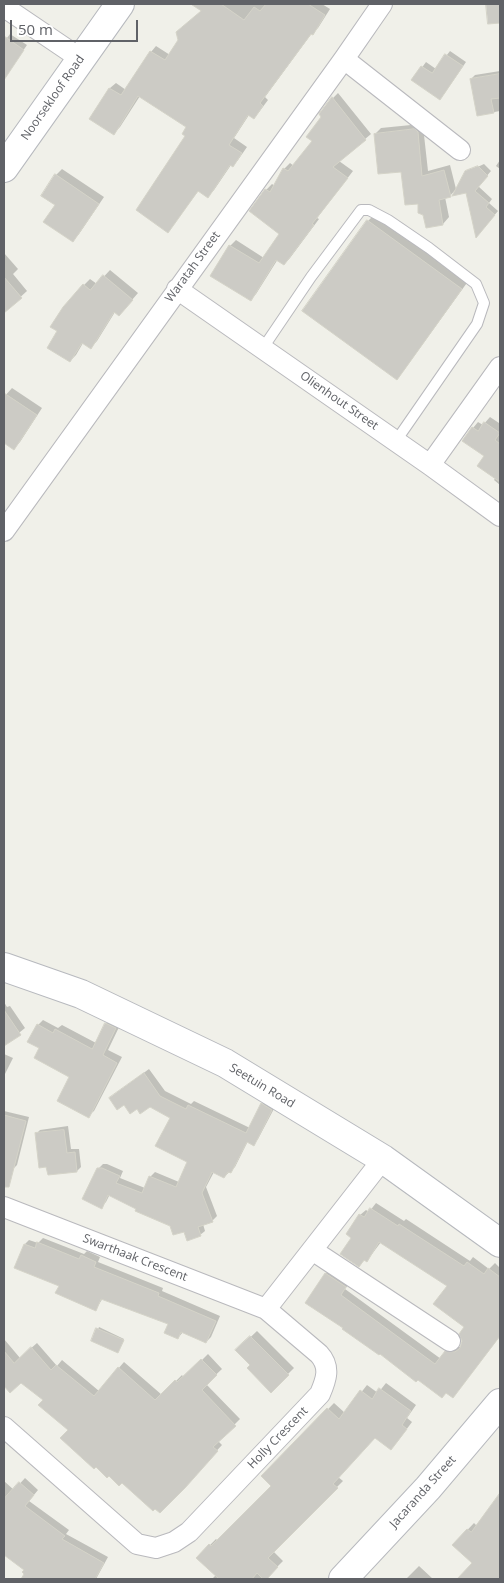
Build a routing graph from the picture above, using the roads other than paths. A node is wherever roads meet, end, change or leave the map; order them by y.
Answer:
1 (120, 4) edge
2 (382, 4) edge
3 (4, 6) edge
4 (81, 59) junction
5 (344, 59) junction
6 (460, 150) dead end
7 (4, 168) edge
8 (177, 289) junction
9 (263, 348) junction
10 (500, 368) edge
11 (396, 441) junction
12 (430, 465) junction
13 (500, 516) edge
14 (4, 531) edge
15 (4, 967) edge
16 (383, 1159) junction
17 (4, 1207) edge
18 (500, 1243) edge
19 (312, 1250) junction
20 (266, 1309) junction
21 (450, 1341) dead end
22 (500, 1403) edge
23 (4, 1427) edge
24 (343, 1579) edge

1 - 4 street, Noorsekloof Road
2 - 5 street, Waratah Street
3 - 4 street
4 - 7 street, Noorsekloof Road
5 - 6 street
5 - 8 street, Waratah Street
8 - 9 street, Olienhout Street
8 - 14 street, Waratah Street
9 - 11 street, Olienhout Street
9 - 11 lane
10 - 12 street
11 - 12 street, Olienhout Street
12 - 13 street, Olienhout Street
15 - 16 street, Seetuin Road
16 - 18 street, Seetuin Road
16 - 19 street
17 - 20 street, Swarthaak Crescent
19 - 20 street
19 - 21 street
20 - 23 street, Holly Crescent
22 - 24 street, Jacaranda Street

